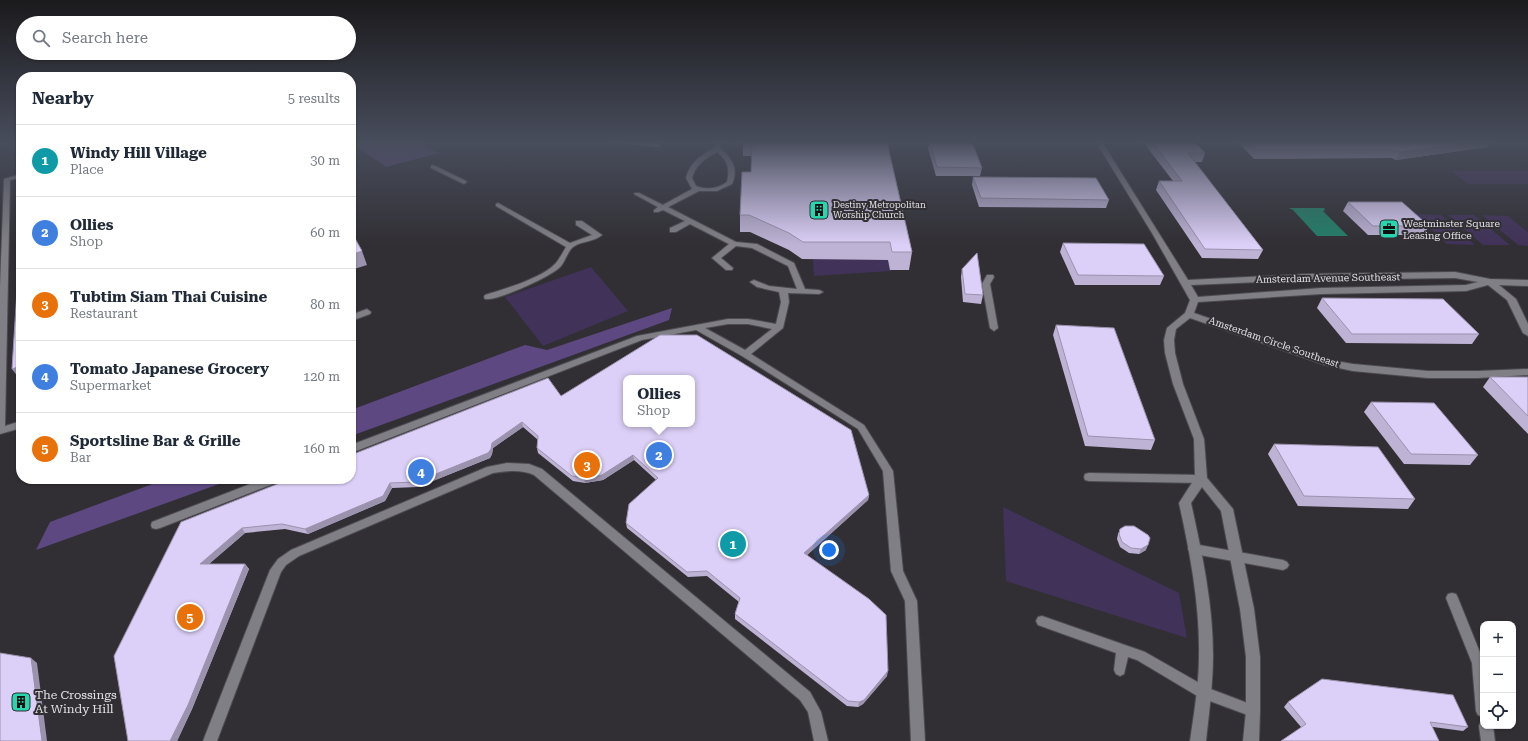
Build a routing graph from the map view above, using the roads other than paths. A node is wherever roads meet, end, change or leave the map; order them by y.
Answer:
1 (16, 177) edge
2 (453, 177) edge
3 (688, 177) edge
4 (731, 177) edge
5 (1121, 177) edge
6 (464, 182) dead end
7 (697, 189) junction
8 (637, 194) dead end
9 (498, 205) dead end
10 (663, 207) junction
11 (656, 211) dead end
12 (691, 221) junction
13 (579, 223) dead end
14 (673, 230) dead end
15 (734, 244) junction
16 (570, 246) junction
17 (730, 268) dead end
18 (990, 277) dead end
19 (754, 282) dead end
20 (1490, 282) junction
21 (1186, 283) junction
22 (1528, 283) edge
23 (783, 289) junction
24 (802, 291) junction
25 (819, 292) dead end
26 (488, 297) dead end
27 (1195, 300) junction
28 (367, 312) dead end
29 (1189, 314) junction
30 (356, 316) edge
31 (697, 327) junction
32 (779, 328) junction
33 (994, 328) dead end
34 (1528, 333) edge
35 (746, 354) junction
36 (1528, 372) edge
37 (16, 426) edge
38 (356, 447) edge
39 (1089, 478) dead end
40 (1201, 479) junction
41 (261, 484) edge
42 (156, 525) dead end
43 (1194, 549) junction
44 (1236, 558) junction
45 (1283, 565) dead end
46 (1452, 598) dead end
47 (1042, 621) dead end
48 (1123, 650) junction
49 (1120, 670) dead end
50 (1204, 693) junction
51 (1481, 693) edge
52 (1253, 711) junction
53 (1486, 729) edge
54 (210, 741) edge
55 (820, 741) edge
56 (918, 741) edge
57 (1198, 741) edge
58 (1251, 741) edge
59 (1488, 741) edge

1 - 37 lane
2 - 6 lane
3 - 7 lane
4 - 7 lane
5 - 21 street
7 - 10 lane
8 - 10 lane
9 - 16 lane
10 - 11 lane
10 - 12 lane
12 - 14 lane
12 - 15 lane
13 - 16 lane
15 - 17 lane
15 - 24 lane
16 - 26 lane
18 - 33 lane
19 - 23 lane
20 - 21 street, Amsterdam Avenue Southeast
20 - 22 street, Amsterdam Avenue Southeast
20 - 27 street, Amsterdam Avenue Southeast
20 - 34 street
21 - 27 street
23 - 24 lane
23 - 32 lane
24 - 25 lane
27 - 29 street
28 - 30 lane
29 - 36 street, Amsterdam Circle Southeast
29 - 40 street
31 - 32 lane
31 - 35 lane
31 - 38 lane
32 - 35 lane
35 - 56 lane
39 - 40 lane
40 - 43 street
40 - 44 street
41 - 42 lane
43 - 44 lane
43 - 50 street
44 - 45 lane
44 - 52 street
46 - 51 lane
47 - 48 lane
48 - 49 lane
48 - 50 lane
50 - 52 lane
50 - 57 street
52 - 58 street
53 - 59 lane
54 - 55 lane

